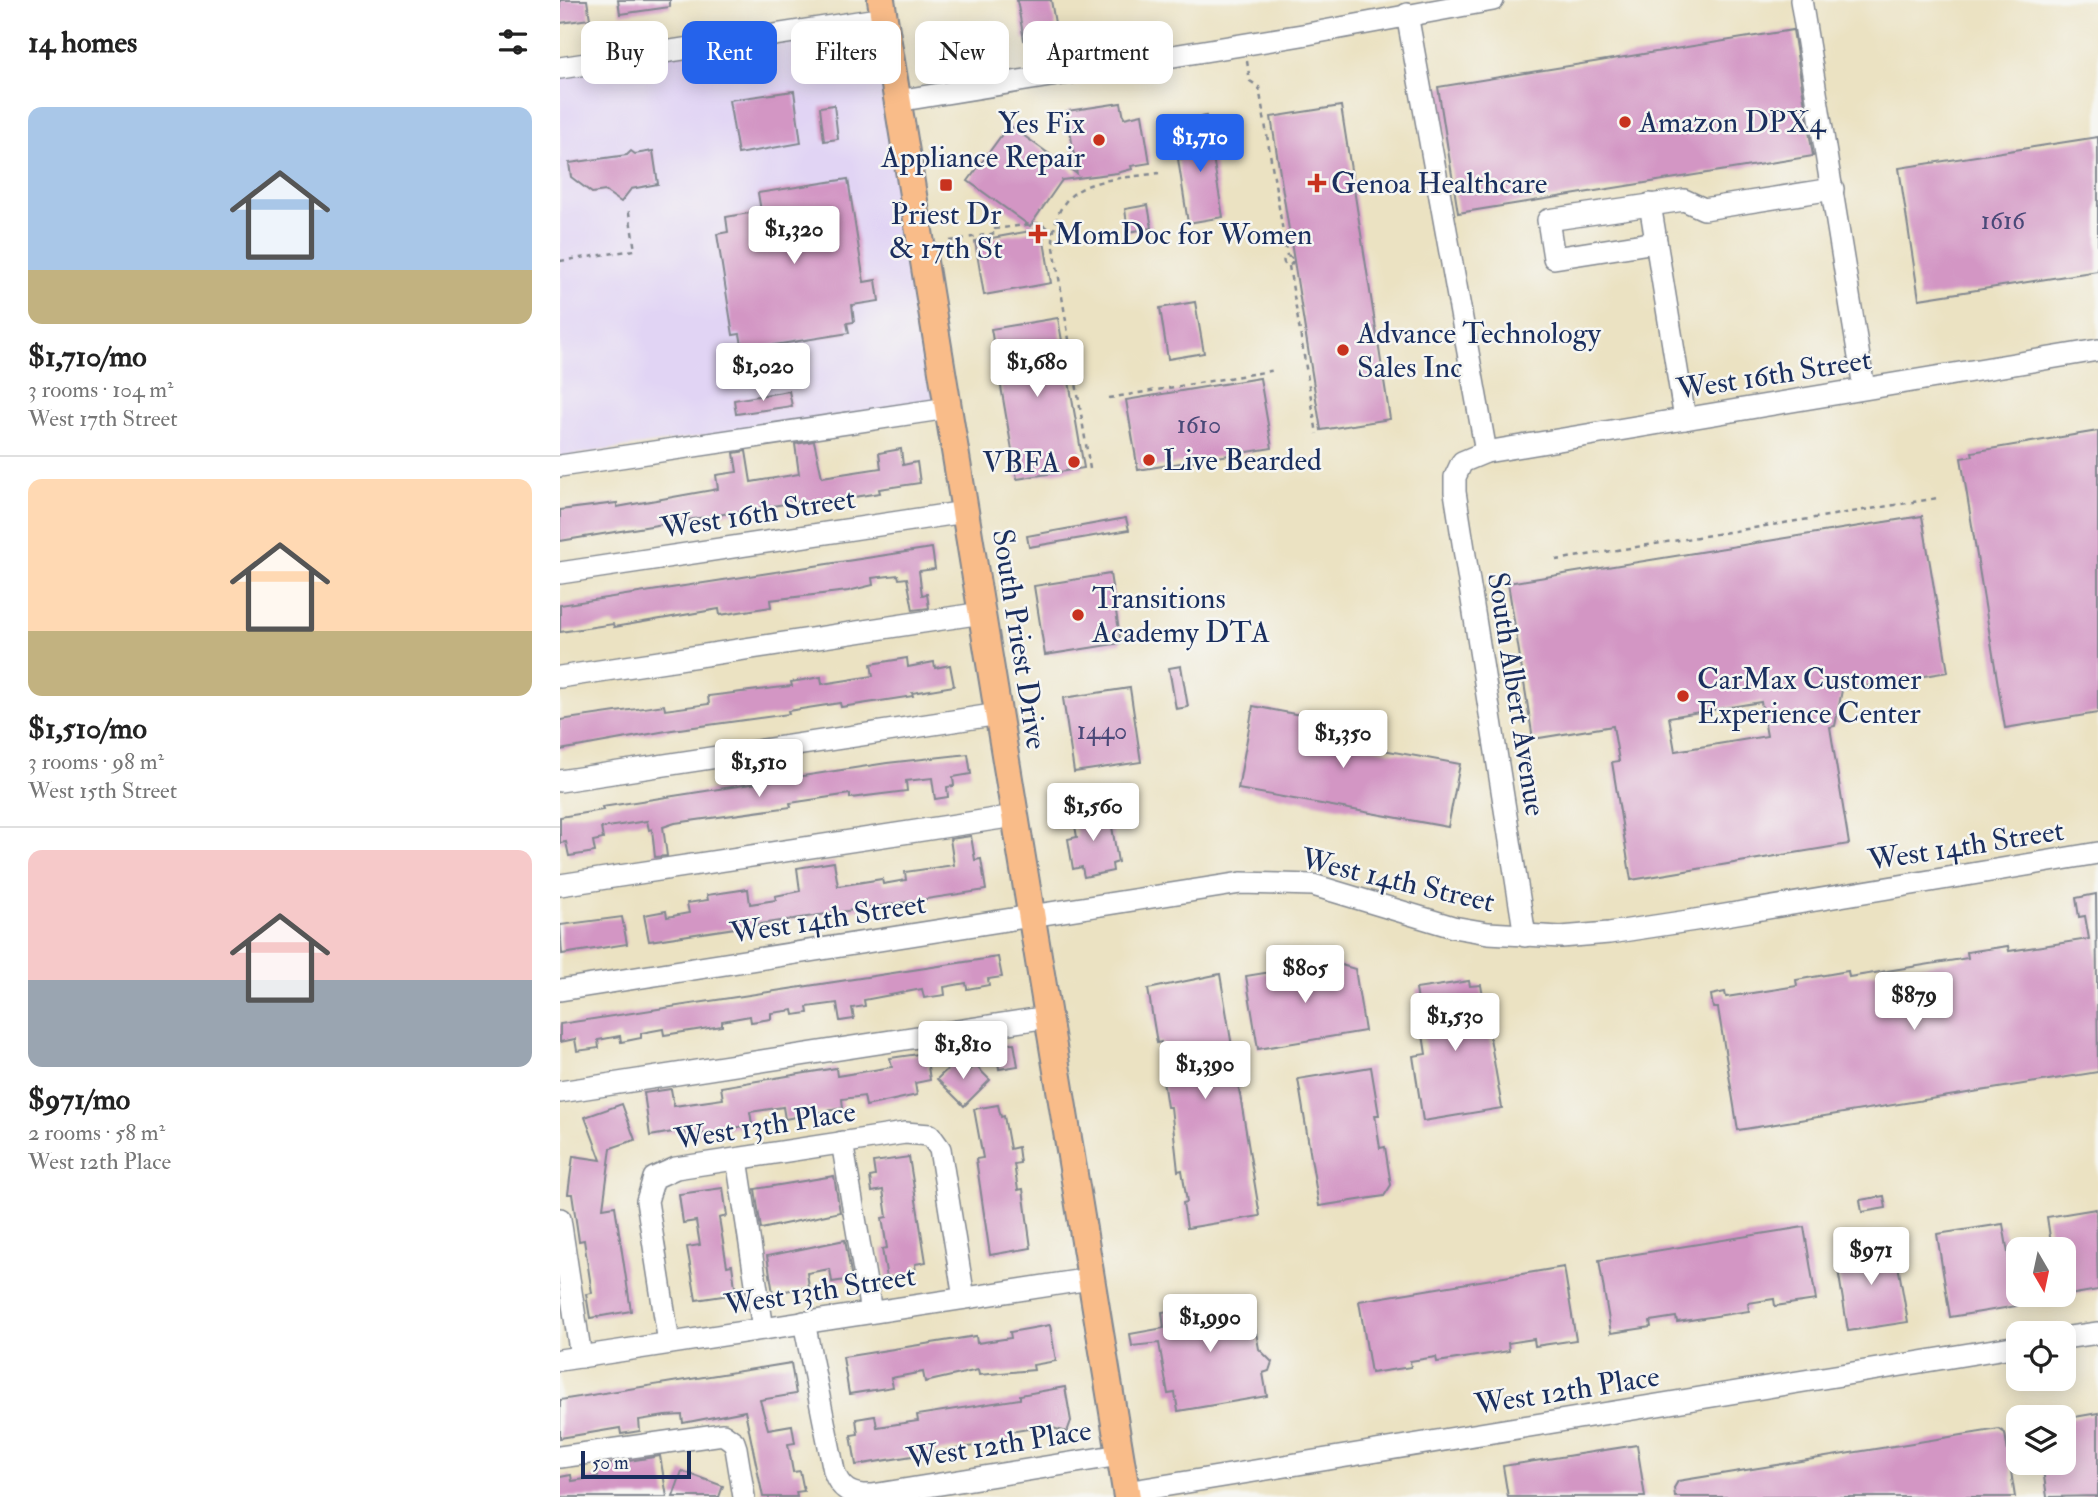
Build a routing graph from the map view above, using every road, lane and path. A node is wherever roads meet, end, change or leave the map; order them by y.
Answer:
1 (1493, 0) edge
2 (1801, 0) edge
3 (882, 9) edge
4 (1407, 14) junction
5 (1247, 60) dead end
6 (560, 68) edge
7 (897, 101) junction
8 (1159, 173) dead end
9 (1833, 189) junction
10 (1650, 204) junction
11 (628, 207) dead end
12 (1054, 232) junction
13 (950, 241) dead end
14 (1656, 242) junction
15 (1287, 256) junction
16 (560, 261) edge
17 (1289, 266) junction
18 (2098, 350) edge
19 (1276, 370) dead end
20 (1864, 388) junction
21 (1109, 398) dead end
22 (947, 408) junction
23 (1685, 419) junction
24 (1317, 434) dead end
25 (1486, 452) junction
26 (1462, 462) joint
27 (560, 466) edge
28 (1090, 469) dead end
29 (1938, 498) dead end
30 (965, 512) junction
31 (1556, 561) dead end
32 (560, 573) edge
33 (982, 613) junction
34 (560, 677) edge
35 (999, 714) junction
36 (560, 781) edge
37 (1015, 816) junction
38 (2098, 853) edge
39 (560, 885) edge
40 (1032, 916) junction
41 (1525, 936) junction
42 (560, 990) edge
43 (1048, 1017) junction
44 (560, 1092) edge
45 (842, 1142) junction
46 (737, 1159) junction
47 (560, 1219) edge
48 (1090, 1279) junction
49 (964, 1298) junction
50 (871, 1312) junction
51 (804, 1322) junction
52 (763, 1329) junction
53 (2098, 1333) edge
54 (2076, 1336) edge
55 (669, 1343) junction
56 (2006, 1348) edge
57 (570, 1359) edge
58 (1120, 1455) junction
59 (560, 1457) edge
60 (1126, 1494) edge
61 (744, 1497) edge

1 - 4 street
2 - 9 street
3 - 6 street
3 - 7 main road, South Priest Drive
4 - 7 street
4 - 25 street
5 - 15 path
7 - 22 main road, South Priest Drive
8 - 12 path
9 - 10 street
9 - 20 street
10 - 14 street
10 - 14 street
11 - 16 path
12 - 13 path
12 - 28 path
14 - 23 street
15 - 17 path
15 - 17 path
17 - 24 path
18 - 20 street, West 16th Street
19 - 21 path
20 - 23 street, West 16th Street
22 - 27 street
22 - 30 main road, South Priest Drive
23 - 25 street, West 16th Street
25 - 26 street, West 16th Street
26 - 41 street, South Albert Avenue
29 - 31 path
30 - 32 street, West 16th Street
30 - 33 main road, South Priest Drive
33 - 34 street
33 - 35 main road, South Priest Drive
35 - 36 street
35 - 37 main road, South Priest Drive
37 - 39 street
37 - 40 main road, South Priest Drive
38 - 41 street, West 14th Street
40 - 41 street, West 14th Street
40 - 42 street, West 14th Street
40 - 43 main road, South Priest Drive
43 - 44 street
43 - 48 main road, South Priest Drive
45 - 46 street, West 13th Place
45 - 49 street, West 13th Place
45 - 50 street
46 - 52 street
46 - 55 street, West 13th Place
47 - 57 street
48 - 49 street, West 13th Street
48 - 58 main road, South Priest Drive
49 - 50 street, West 13th Street
50 - 51 street, West 13th Street
51 - 52 street, West 13th Street
51 - 58 street, West 12th Place
52 - 55 street, West 13th Street
53 - 54 street
55 - 57 street, West 13th Street
56 - 60 street, West 12th Place
58 - 60 main road, South Priest Drive
59 - 61 street

